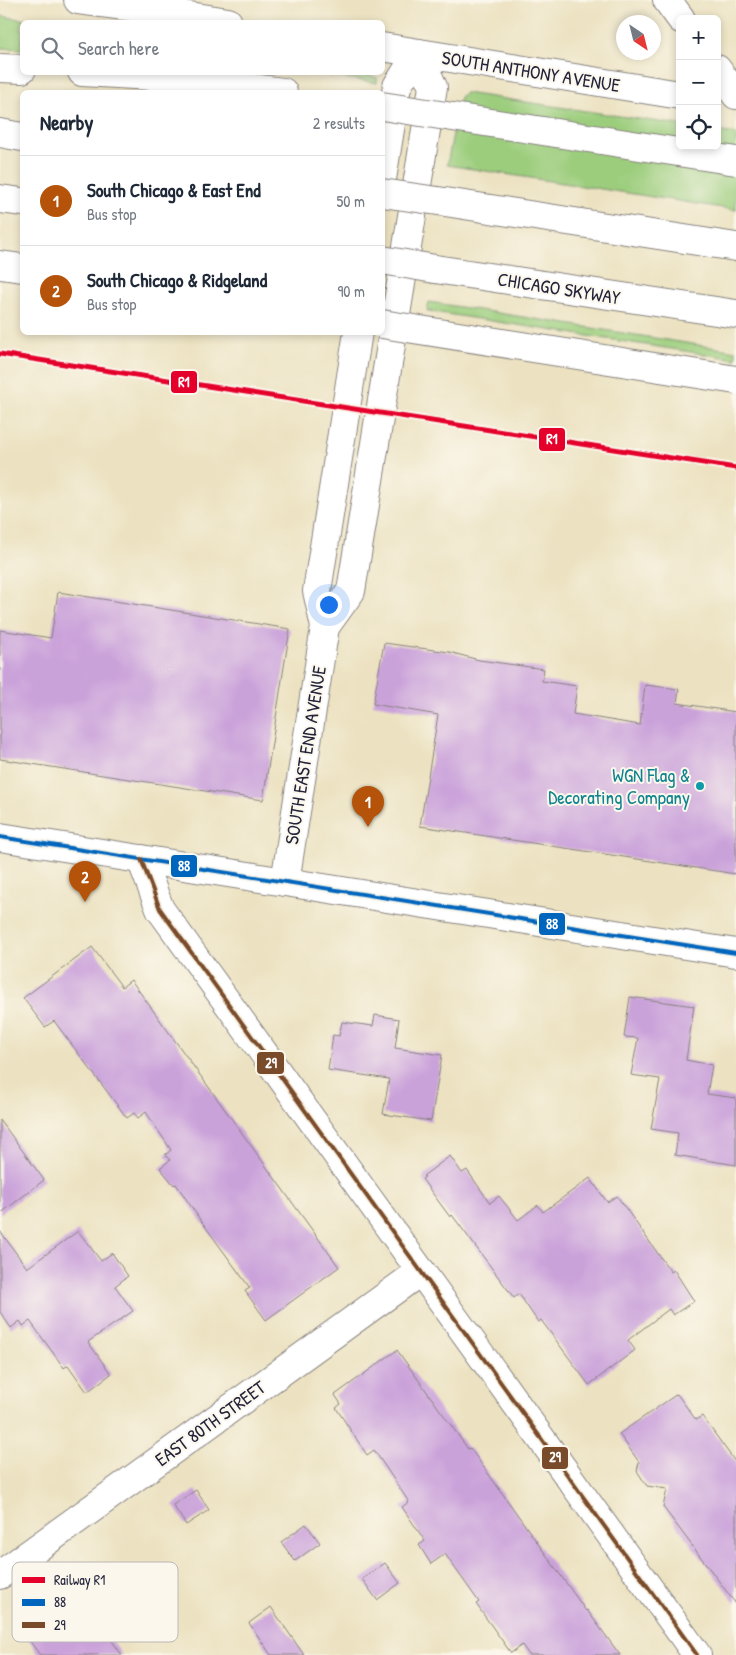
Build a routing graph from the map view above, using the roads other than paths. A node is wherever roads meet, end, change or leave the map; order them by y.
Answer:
1 (78, 0) edge
2 (668, 0) edge
3 (122, 3) edge
4 (678, 15) edge
5 (217, 20) edge
6 (385, 48) edge
7 (418, 53) junction
8 (0, 68) edge
9 (20, 69) edge
10 (721, 74) edge
11 (134, 75) edge
12 (268, 90) edge
13 (676, 94) edge
14 (736, 95) edge
15 (721, 102) edge
16 (736, 104) edge
17 (385, 106) edge
18 (0, 133) edge
19 (20, 137) edge
20 (385, 160) edge
21 (736, 162) edge
22 (385, 193) edge
23 (0, 199) edge
24 (20, 202) edge
25 (736, 247) edge
26 (385, 261) edge
27 (0, 264) edge
28 (20, 268) edge
29 (736, 314) edge
30 (385, 324) edge
31 (358, 335) edge
32 (736, 380) edge
33 (325, 627) junction
34 (0, 837) edge
35 (141, 860) junction
36 (286, 882) junction
37 (736, 952) edge
38 (421, 1271) junction
39 (18, 1562) edge
40 (12, 1566) edge
41 (0, 1575) edge
42 (697, 1655) edge

1 - 3 main road
2 - 4 main road
3 - 5 main road
6 - 7 main road, SOUTH ANTHONY AVENUE
7 - 13 main road, SOUTH ANTHONY AVENUE
7 - 20 main road
7 - 33 main road, SOUTH EAST END AVENUE
8 - 9 main road
10 - 14 main road
11 - 12 main road
15 - 16 main road
17 - 21 main road, bridge
18 - 19 main road
22 - 25 main road, bridge
23 - 24 main road
26 - 29 main road, CHICAGO SKYWAY, bridge
27 - 28 main road
30 - 32 main road, bridge
31 - 33 main road, SOUTH EAST END AVENUE
33 - 36 main road, SOUTH EAST END AVENUE
34 - 35 main road
35 - 36 main road
35 - 38 main road
36 - 37 main road
38 - 39 main road, EAST 80TH STREET
38 - 42 main road
40 - 41 main road, EAST 80TH STREET

